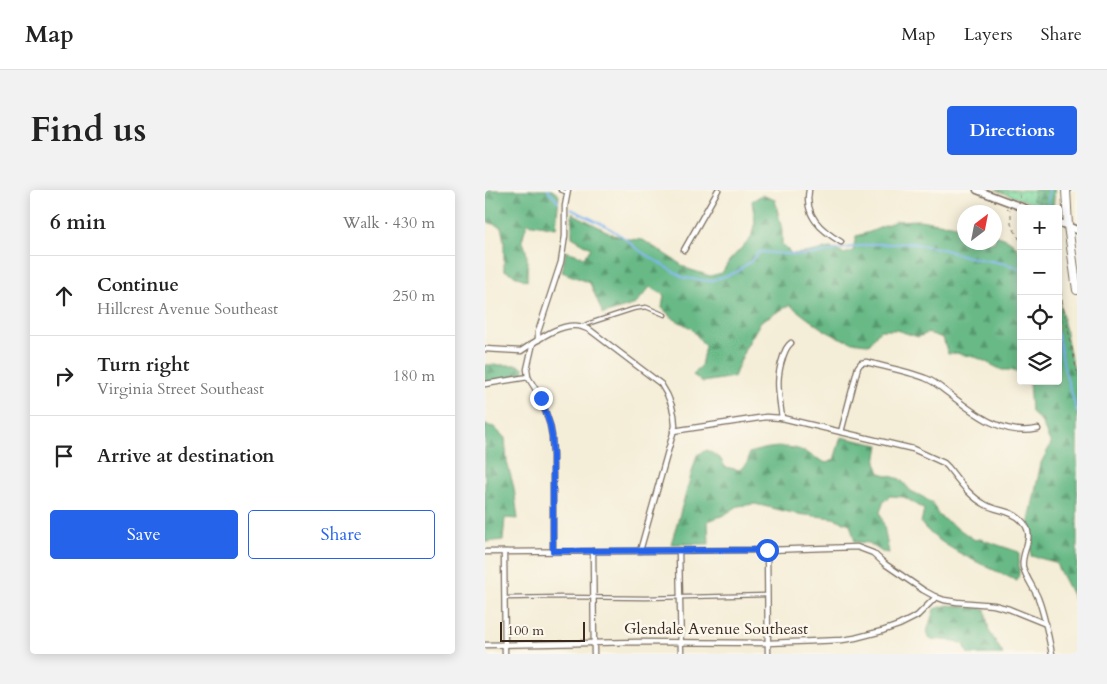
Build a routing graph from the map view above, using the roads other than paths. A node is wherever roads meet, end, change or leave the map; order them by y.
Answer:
1 (560, 190) edge
2 (718, 190) edge
3 (809, 190) edge
4 (977, 190) edge
5 (1066, 190) edge
6 (568, 192) edge
7 (1017, 205) edge
8 (1062, 224) edge
9 (1068, 226) junction
10 (1077, 230) edge
11 (841, 242) dead end
12 (684, 250) dead end
13 (1077, 290) edge
14 (665, 315) dead end
15 (582, 327) junction
16 (538, 340) junction
17 (533, 343) junction
18 (791, 343) dead end
19 (485, 349) edge
20 (528, 377) junction
21 (485, 384) edge
22 (782, 418) junction
23 (1038, 429) dead end
24 (673, 430) junction
25 (841, 432) junction
26 (767, 550) junction
27 (553, 551) junction
28 (593, 551) junction
29 (640, 551) junction
30 (679, 551) junction
31 (485, 552) edge
32 (504, 552) junction
33 (767, 595) junction
34 (593, 597) junction
35 (680, 597) junction
36 (936, 597) junction
37 (505, 598) junction
38 (1046, 624) junction
39 (594, 643) junction
40 (681, 643) junction
41 (768, 643) junction
42 (485, 644) edge
43 (505, 644) junction
44 (505, 654) edge
45 (594, 654) edge
46 (681, 654) edge
47 (768, 654) edge
48 (1052, 654) edge

1 - 6 lane
2 - 12 street
3 - 11 street
4 - 7 main road
5 - 9 main road
6 - 16 street
8 - 9 main road
9 - 10 main road
9 - 13 main road
14 - 15 lane
15 - 16 street
15 - 24 street
16 - 17 street
17 - 19 street
17 - 20 street
18 - 22 street
20 - 21 street
20 - 27 street
22 - 24 street
22 - 25 street
23 - 25 street
24 - 29 street
25 - 38 street
26 - 30 street
26 - 33 street
26 - 36 street
27 - 28 street
27 - 32 street
28 - 29 street
28 - 34 street
29 - 30 street
30 - 35 street
31 - 32 street
32 - 37 street
33 - 35 lane
33 - 41 street
34 - 35 lane
34 - 37 lane
34 - 39 street
35 - 40 street
36 - 38 street
36 - 41 street, Glendale Avenue Southeast
37 - 43 street
38 - 48 street
39 - 40 street, Glendale Avenue Southeast
39 - 43 street, Glendale Avenue Southeast
39 - 45 street
40 - 41 street, Glendale Avenue Southeast
40 - 46 street
41 - 47 street
42 - 43 street, Glendale Avenue Southeast
43 - 44 street

